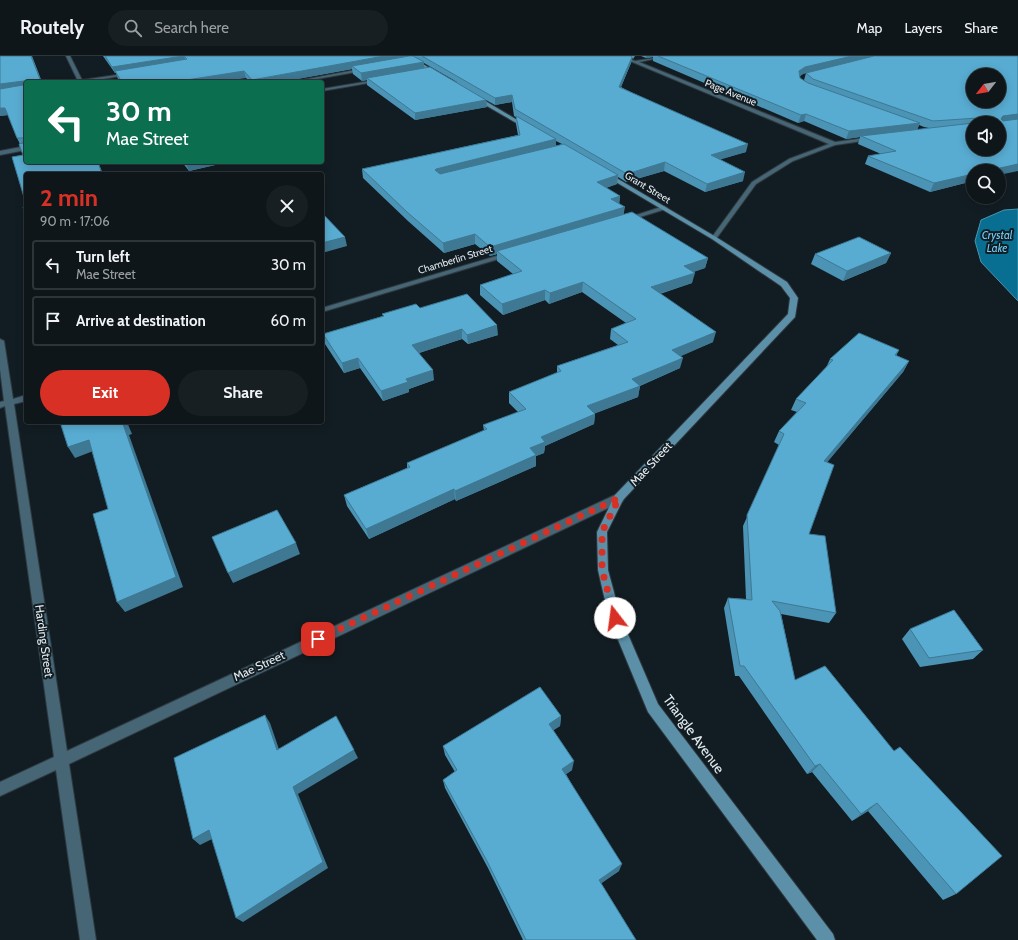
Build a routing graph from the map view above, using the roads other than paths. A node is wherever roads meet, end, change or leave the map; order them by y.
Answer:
1 (68, 56) edge
2 (406, 56) edge
3 (620, 56) edge
4 (666, 56) edge
5 (413, 60) junction
6 (402, 62) edge
7 (635, 62) junction
8 (373, 67) edge
9 (431, 70) junction
10 (423, 72) edge
11 (134, 74) edge
12 (443, 78) edge
13 (385, 79) edge
14 (79, 80) edge
15 (94, 80) edge
16 (305, 80) edge
17 (324, 90) edge
18 (468, 92) edge
19 (532, 130) edge
20 (882, 138) edge
21 (834, 144) junction
22 (24, 148) edge
23 (0, 152) edge
24 (598, 169) edge
25 (664, 208) junction
26 (619, 222) edge
27 (714, 238) junction
28 (520, 251) edge
29 (324, 309) edge
30 (0, 341) edge
31 (24, 399) edge
32 (5, 404) edge
33 (619, 498) junction
34 (61, 760) junction
35 (0, 789) edge
36 (88, 940) edge
37 (827, 940) edge

1 - 14 street
2 - 5 street
3 - 7 street, Page Avenue
4 - 7 street
5 - 6 street
5 - 9 street
7 - 21 street, Page Avenue
8 - 16 street
9 - 10 street
9 - 12 street
11 - 15 street
13 - 17 street
18 - 19 street
20 - 21 street
21 - 27 street
22 - 23 street
24 - 25 street, Grant Street
25 - 26 street
25 - 27 street, Grant Street
27 - 33 street, Mae Street
28 - 29 street, Chamberlin Street
30 - 32 street, Harding Street
31 - 32 street
32 - 34 street, Harding Street
33 - 34 street, Mae Street
33 - 37 street, Triangle Avenue
34 - 35 street, Mae Street
34 - 36 street, Harding Street

